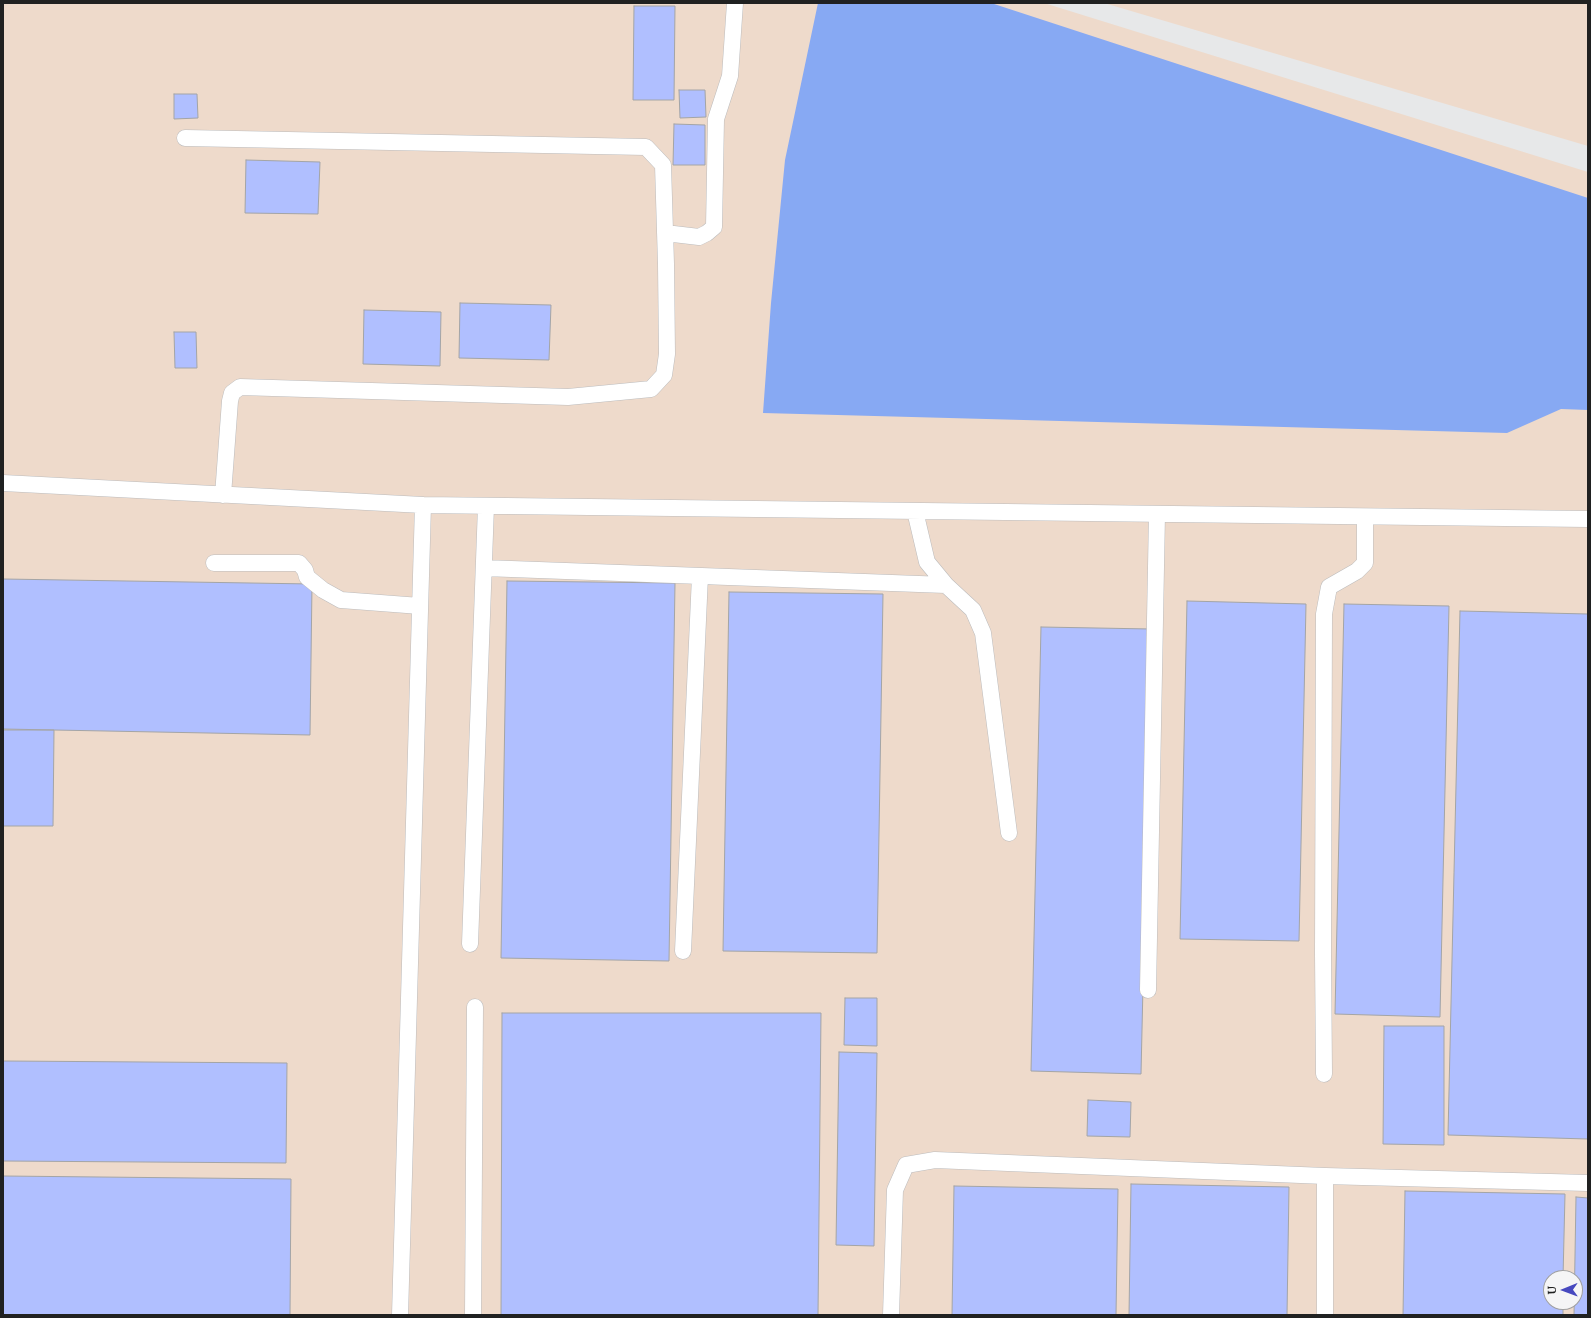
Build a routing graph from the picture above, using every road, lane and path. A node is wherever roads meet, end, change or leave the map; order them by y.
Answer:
1 (735, 3) edge
2 (185, 138) dead end
3 (665, 233) junction
4 (3, 483) edge
5 (224, 495) junction
6 (423, 505) junction
7 (486, 506) junction
8 (915, 511) junction
9 (1157, 514) junction
10 (1365, 517) junction
11 (1588, 519) edge
12 (214, 563) dead end
13 (484, 568) junction
14 (700, 576) junction
15 (946, 585) junction
16 (420, 606) junction
17 (1009, 833) dead end
18 (470, 944) dead end
19 (683, 951) dead end
20 (1148, 990) dead end
21 (475, 1007) dead end
22 (1324, 1074) dead end
23 (1325, 1176) junction
24 (1588, 1183) edge
25 (400, 1315) edge
26 (473, 1315) edge
27 (891, 1315) edge
28 (1325, 1315) edge

1 - 3 lane
2 - 3 lane
3 - 5 lane
4 - 5 lane
5 - 6 lane
6 - 7 lane
6 - 16 lane
7 - 8 lane
7 - 13 lane
8 - 9 lane
8 - 15 lane
9 - 10 lane
9 - 20 lane
10 - 11 lane
10 - 22 lane
12 - 16 lane
13 - 14 lane
13 - 18 lane
14 - 15 lane
14 - 19 lane
15 - 17 lane
16 - 25 lane
21 - 26 lane
23 - 24 lane
23 - 27 lane
23 - 28 lane

